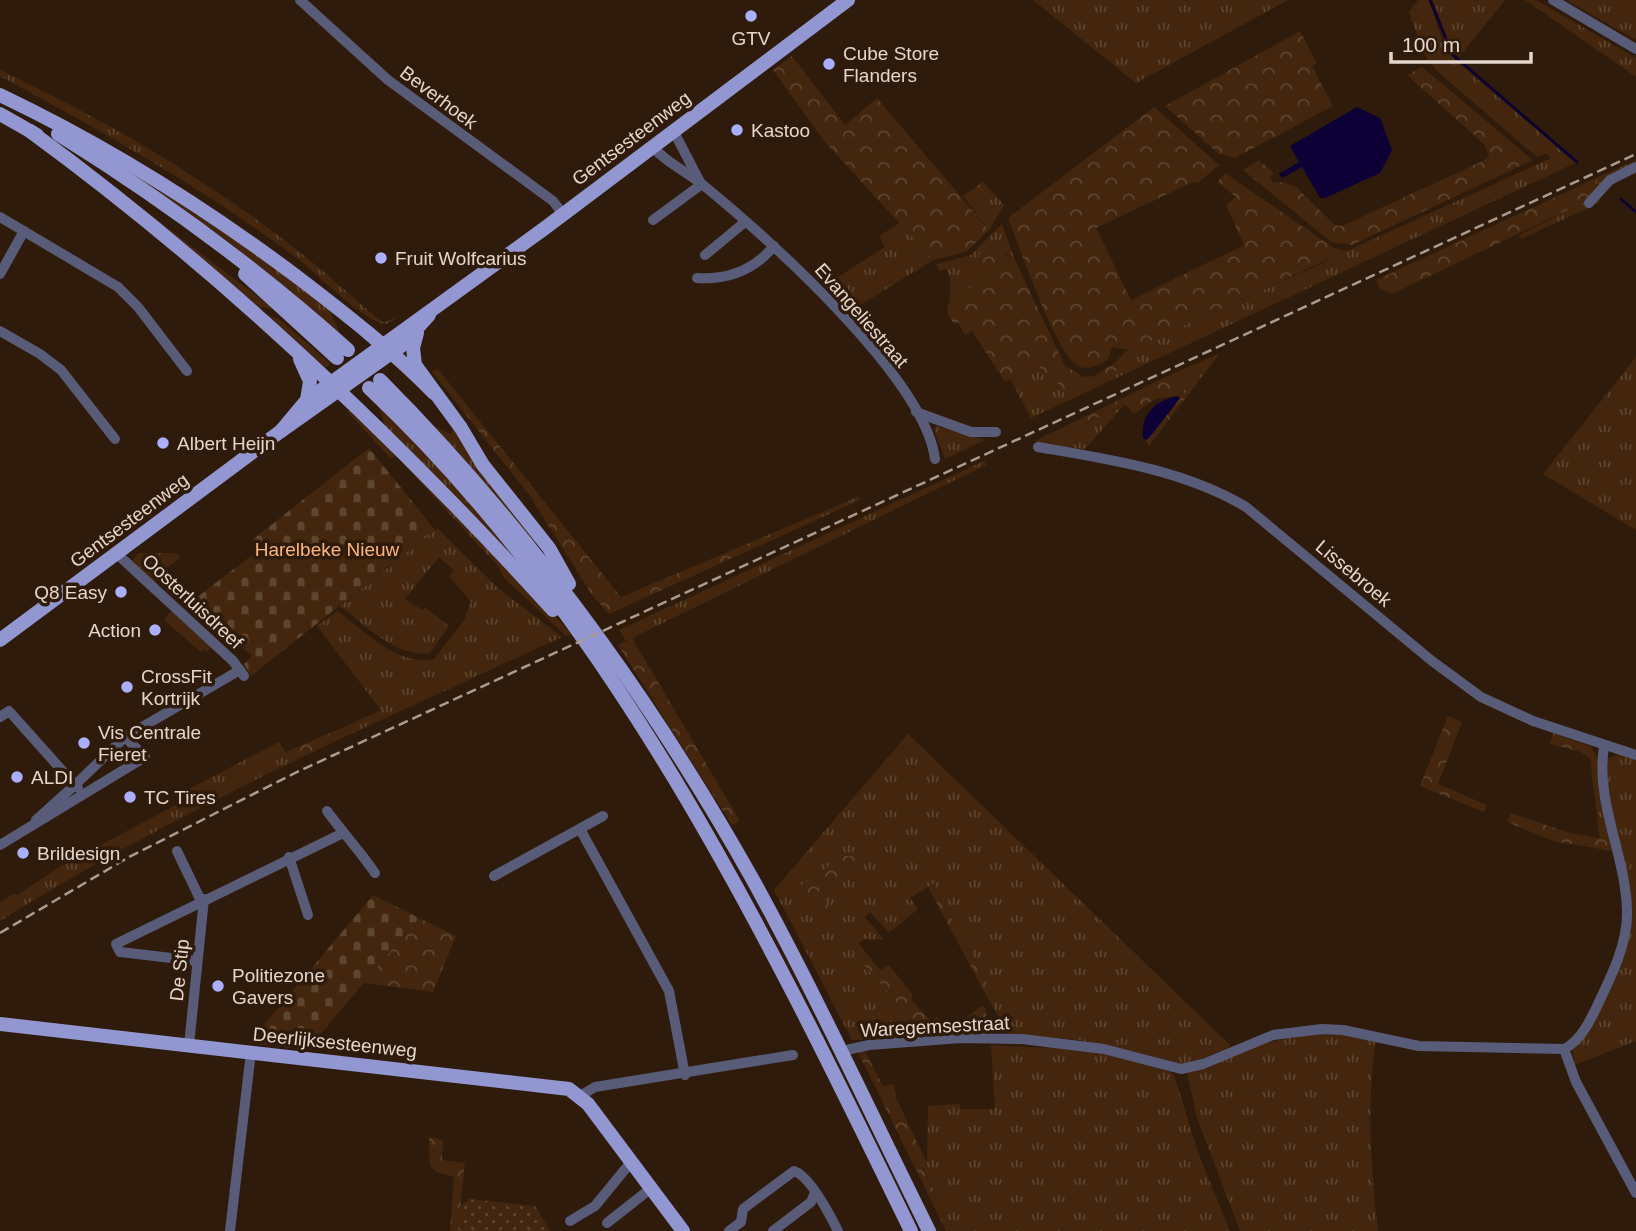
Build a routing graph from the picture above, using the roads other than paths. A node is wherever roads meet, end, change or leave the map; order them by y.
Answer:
1 (300, 0) edge
2 (848, 0) edge
3 (1553, 0) edge
4 (1636, 49) edge
5 (0, 95) edge
6 (0, 101) edge
7 (0, 114) edge
8 (673, 130) junction
9 (30, 131) junction
10 (652, 146) junction
11 (1636, 167) edge
12 (702, 184) junction
13 (1589, 203) dead end
14 (563, 214) junction
15 (0, 217) edge
16 (653, 220) dead end
17 (745, 222) junction
18 (24, 231) junction
19 (774, 246) junction
20 (705, 255) dead end
21 (0, 274) edge
22 (697, 278) dead end
23 (436, 305) junction
24 (419, 329) junction
25 (0, 331) edge
26 (290, 348) junction
27 (388, 348) junction
28 (187, 371) dead end
29 (335, 387) junction
30 (434, 393) junction
31 (307, 400) junction
32 (916, 412) junction
33 (281, 431) junction
34 (996, 432) dead end
35 (114, 439) dead end
36 (1038, 447) dead end
37 (935, 460) dead end
38 (116, 553) junction
39 (0, 640) edge
40 (594, 655) junction
41 (0, 716) edge
42 (654, 718) junction
43 (125, 737) junction
44 (1604, 747) junction
45 (1636, 755) edge
46 (75, 785) junction
47 (85, 796) junction
48 (327, 811) dead end
49 (603, 816) dead end
50 (580, 829) junction
51 (24, 832) junction
52 (343, 833) junction
53 (0, 845) edge
54 (177, 851) dead end
55 (289, 857) junction
56 (375, 873) dead end
57 (494, 876) dead end
58 (203, 900) junction
59 (308, 915) dead end
60 (197, 961) junction
61 (0, 1024) edge
62 (189, 1045) junction
63 (1564, 1049) junction
64 (842, 1051) junction
65 (251, 1052) junction
66 (793, 1055) dead end
67 (685, 1074) junction
68 (580, 1096) junction
69 (631, 1162) junction
70 (650, 1189) junction
71 (1636, 1193) edge
72 (814, 1195) junction
73 (570, 1221) dead end
74 (607, 1223) dead end
75 (745, 1227) edge
76 (678, 1229) edge
77 (230, 1231) edge
78 (729, 1231) edge
79 (773, 1231) edge
80 (838, 1231) edge
81 (911, 1231) edge
82 (929, 1231) edge

1 - 14 street, Beverhoek
2 - 8 main road, Gentsesteenweg
3 - 4 street
5 - 27 main road
6 - 9 main road
7 - 9 main road
8 - 10 main road, Gentsesteenweg
8 - 12 street, Evangeliestraat
9 - 26 main road
10 - 12 street, Evangeliestraat
10 - 14 main road, Gentsesteenweg
11 - 13 street
12 - 16 street
12 - 17 street, Evangeliestraat
14 - 23 main road, Gentsesteenweg
15 - 18 street
17 - 19 street, Evangeliestraat
17 - 20 street
18 - 21 street
18 - 28 street
19 - 22 street
19 - 32 street, Evangeliestraat
23 - 24 main road, Gentsesteenweg
23 - 27 main road, Gentsesteenweg
24 - 27 main road, Gentsesteenweg
24 - 30 main road
25 - 35 street
26 - 29 main road
26 - 31 main road
27 - 29 main road, Gentsesteenweg
27 - 30 main road
29 - 31 main road, Gentsesteenweg
29 - 33 main road, Gentsesteenweg
29 - 40 main road
30 - 42 main road
31 - 33 main road, Gentsesteenweg
32 - 34 street
32 - 37 street, Evangeliestraat
33 - 38 main road, Gentsesteenweg
36 - 44 street, Lissebroek
38 - 39 main road, Gentsesteenweg
38 - 43 street, Oosterluisdreef
40 - 42 main road
40 - 81 main road
41 - 46 street
42 - 64 main road
43 - 46 street
43 - 47 street
44 - 45 street, Lissebroek
44 - 63 street
46 - 47 street
46 - 51 street
47 - 51 street
48 - 52 street
49 - 50 street
50 - 57 street
50 - 67 street
51 - 53 street
52 - 55 street
52 - 56 street
54 - 58 street
55 - 58 street
55 - 59 street
58 - 60 street, De Stip
58 - 60 street
60 - 62 street, De Stip
61 - 62 main road, Deerlijksesteenweg
62 - 65 main road, Deerlijksesteenweg
63 - 64 street, Waregemsestraat
63 - 71 street
64 - 82 main road
65 - 68 main road, Deerlijksesteenweg
65 - 77 street
66 - 67 street
67 - 68 street
68 - 69 main road
69 - 70 main road
69 - 73 street
70 - 74 street
70 - 76 main road
72 - 75 street
72 - 79 street
72 - 80 street
75 - 78 street

